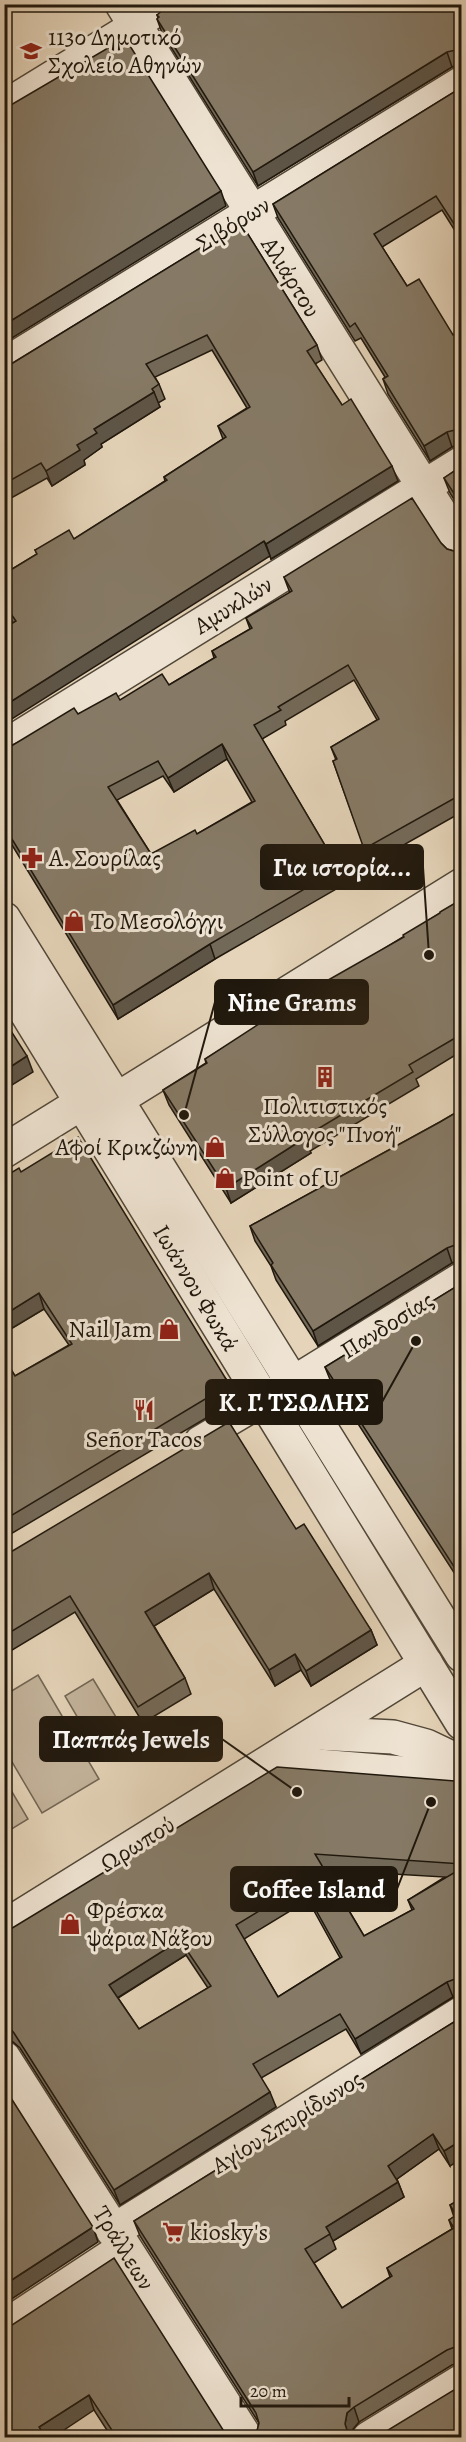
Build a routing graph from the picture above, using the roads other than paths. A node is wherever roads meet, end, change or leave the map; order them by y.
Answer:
1 (165, 4) edge
2 (128, 14) edge
3 (462, 83) edge
4 (4, 104) edge
5 (251, 212) junction
6 (4, 365) edge
7 (462, 463) edge
8 (423, 487) junction
9 (462, 548) edge
10 (4, 747) edge
11 (462, 885) edge
12 (4, 919) edge
13 (4, 976) edge
14 (116, 1100) junction
15 (83, 1102) junction
16 (4, 1151) edge
17 (462, 1279) edge
18 (278, 1392) junction
19 (183, 1450) edge
20 (460, 1648) edge
21 (426, 1664) junction
22 (462, 1723) edge
23 (317, 1733) junction
24 (270, 1762) junction
25 (462, 1763) edge
26 (462, 1779) edge
27 (4, 1927) edge
28 (462, 2013) edge
29 (4, 2058) edge
30 (118, 2240) junction
31 (4, 2327) edge
32 (462, 2381) edge
33 (246, 2438) edge
34 (369, 2438) edge

1 - 2 street
2 - 4 street
2 - 5 street, Αλιάρτου
3 - 5 street, Σιβόρων
5 - 6 street, Σιβόρων
5 - 8 street, Αλιάρτου
7 - 8 street, Αμυκλών
8 - 9 street, Αλιάρτου
8 - 10 street, Αμυκλών
11 - 14 street
12 - 14 street, Ιωάννου Φωκά
13 - 15 street, Ιωάννου Φωκά
14 - 15 street
14 - 18 street, Ιωάννου Φωκά
15 - 16 street
15 - 18 street, Ιωάννου Φωκά
17 - 18 street, Πανδοσίας
18 - 19 street, Πανδοσίας
18 - 20 street, Ιωάννου Φωκά
18 - 21 street, Ιωάννου Φωκά
21 - 22 street, Ιωάννου Φωκά
21 - 23 street, Ωρωπού
23 - 24 street, Ωρωπού
23 - 25 street
24 - 26 street
24 - 27 street, Ωρωπού
28 - 30 street, Αγίου Σπυρίδωνος
29 - 30 street, Τράλλεων
30 - 31 street, Αγίου Σπυρίδωνος
30 - 33 street, Τράλλεων
32 - 34 street

